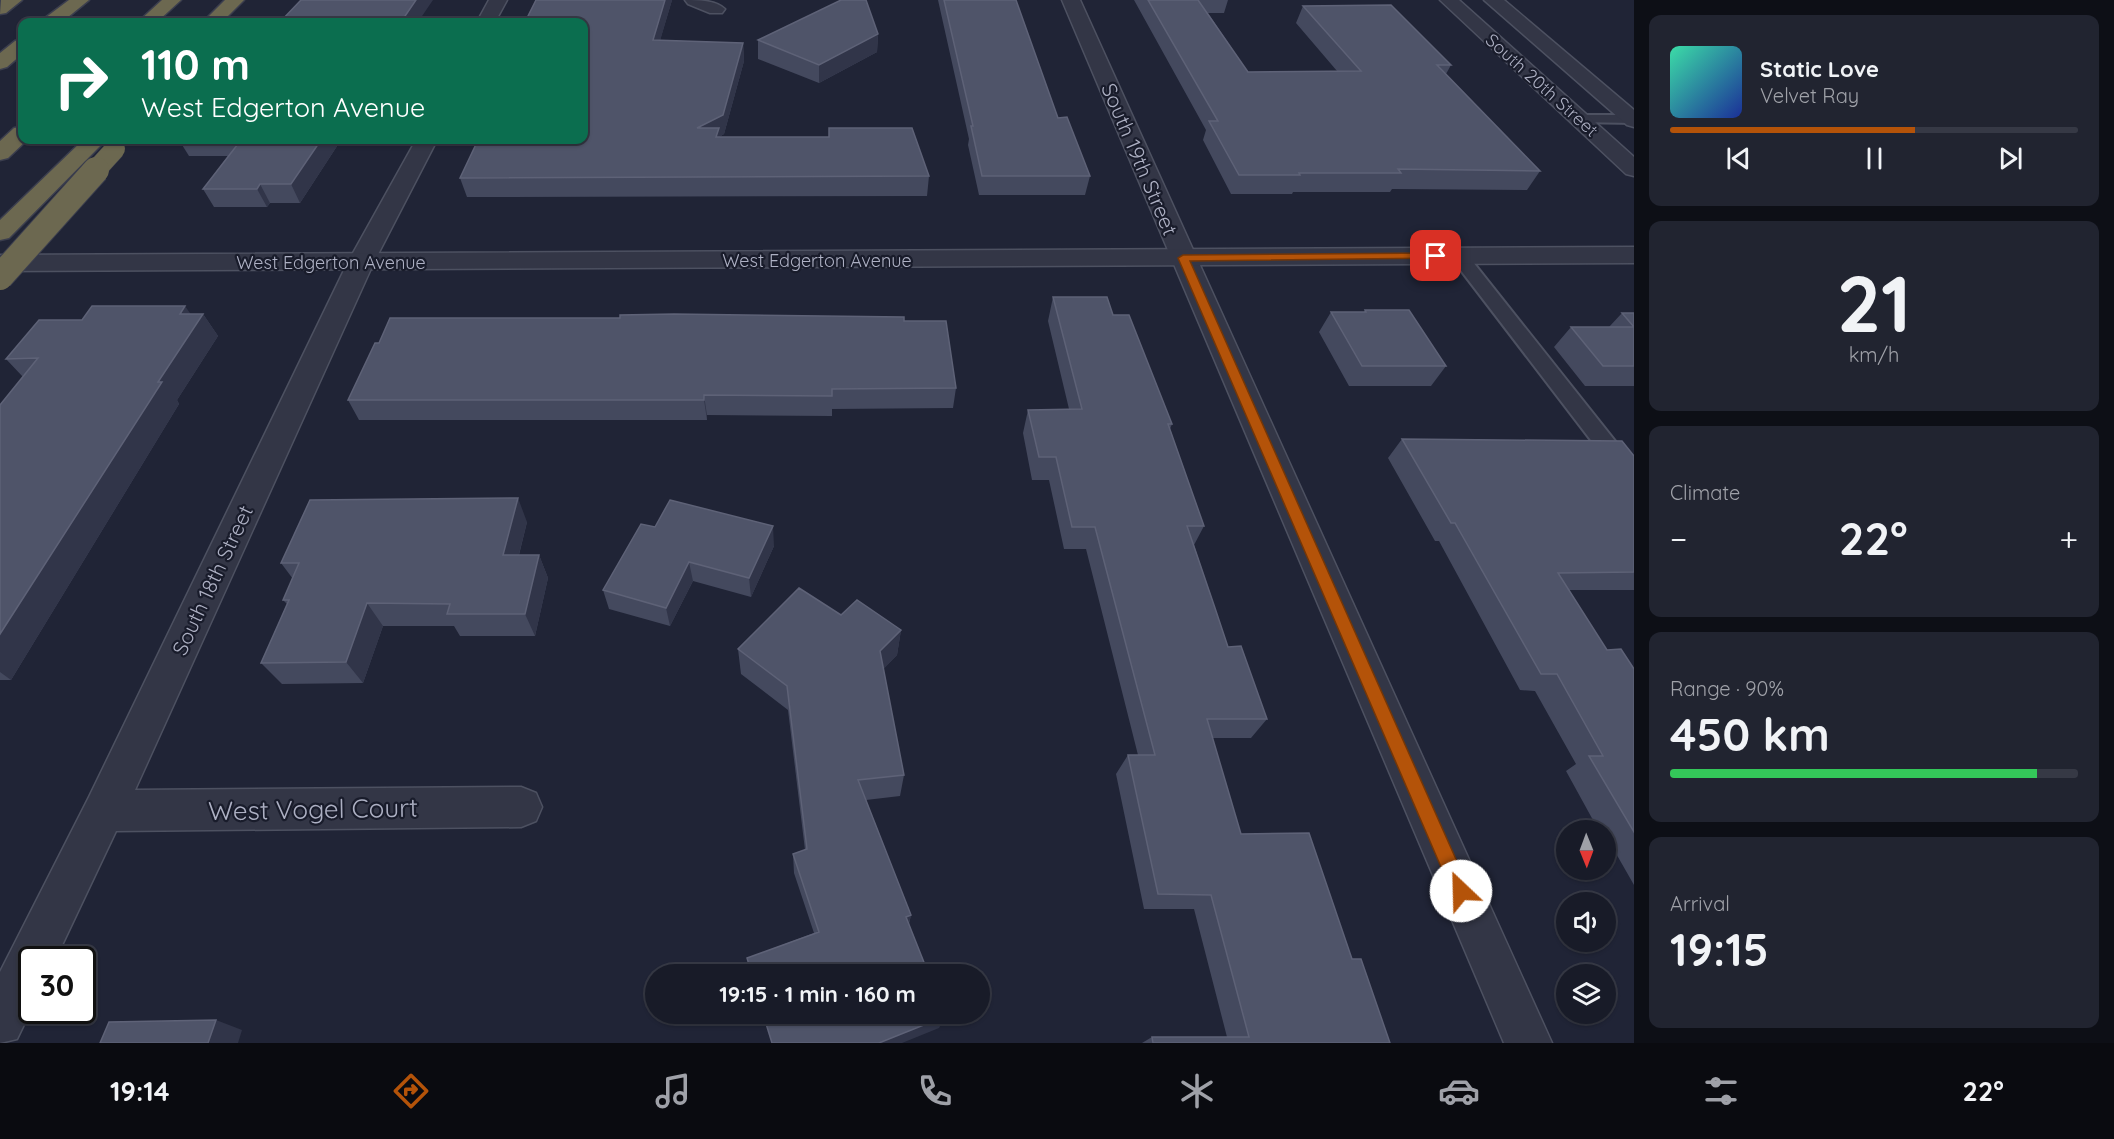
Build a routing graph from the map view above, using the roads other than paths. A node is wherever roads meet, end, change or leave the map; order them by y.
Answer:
1 (13, 0) edge
2 (80, 0) edge
3 (172, 0) edge
4 (235, 0) edge
5 (252, 0) edge
6 (498, 0) edge
7 (694, 0) edge
8 (1071, 0) edge
9 (1449, 0) edge
10 (1493, 0) edge
11 (0, 9) edge
12 (716, 9) dead end
13 (56, 18) edge
14 (152, 18) edge
15 (216, 18) edge
16 (235, 18) edge
17 (488, 18) edge
18 (18, 48) edge
19 (0, 63) edge
20 (1580, 119) junction
21 (1633, 120) edge
22 (18, 136) edge
23 (105, 144) edge
24 (424, 144) edge
25 (1, 151) edge
26 (1634, 170) edge
27 (0, 233) edge
28 (1634, 255) edge
29 (1459, 256) junction
30 (1183, 258) junction
31 (361, 262) junction
32 (0, 263) edge
33 (0, 277) edge
34 (1634, 480) edge
35 (521, 807) dead end
36 (104, 812) junction
37 (0, 1022) edge
38 (1528, 1043) edge

1 - 11 highway
2 - 13 highway
3 - 14 highway
4 - 15 highway
5 - 16 highway
6 - 17 street
7 - 12 street
8 - 30 street, South 19th Street
9 - 20 street, South 20th Street
10 - 21 street, South 20th Street
18 - 19 highway
20 - 21 lane
20 - 26 street, South 20th Street
22 - 25 highway
23 - 27 highway
23 - 33 highway, bridge
24 - 31 street, South 18th Street
28 - 29 street, West Edgerton Avenue
29 - 30 street, West Edgerton Avenue
29 - 34 lane
30 - 31 street, West Edgerton Avenue
30 - 38 street, South 19th Street
31 - 32 street, West Edgerton Avenue
31 - 36 street, South 18th Street
35 - 36 street, West Vogel Court
36 - 37 street, South 18th Street

